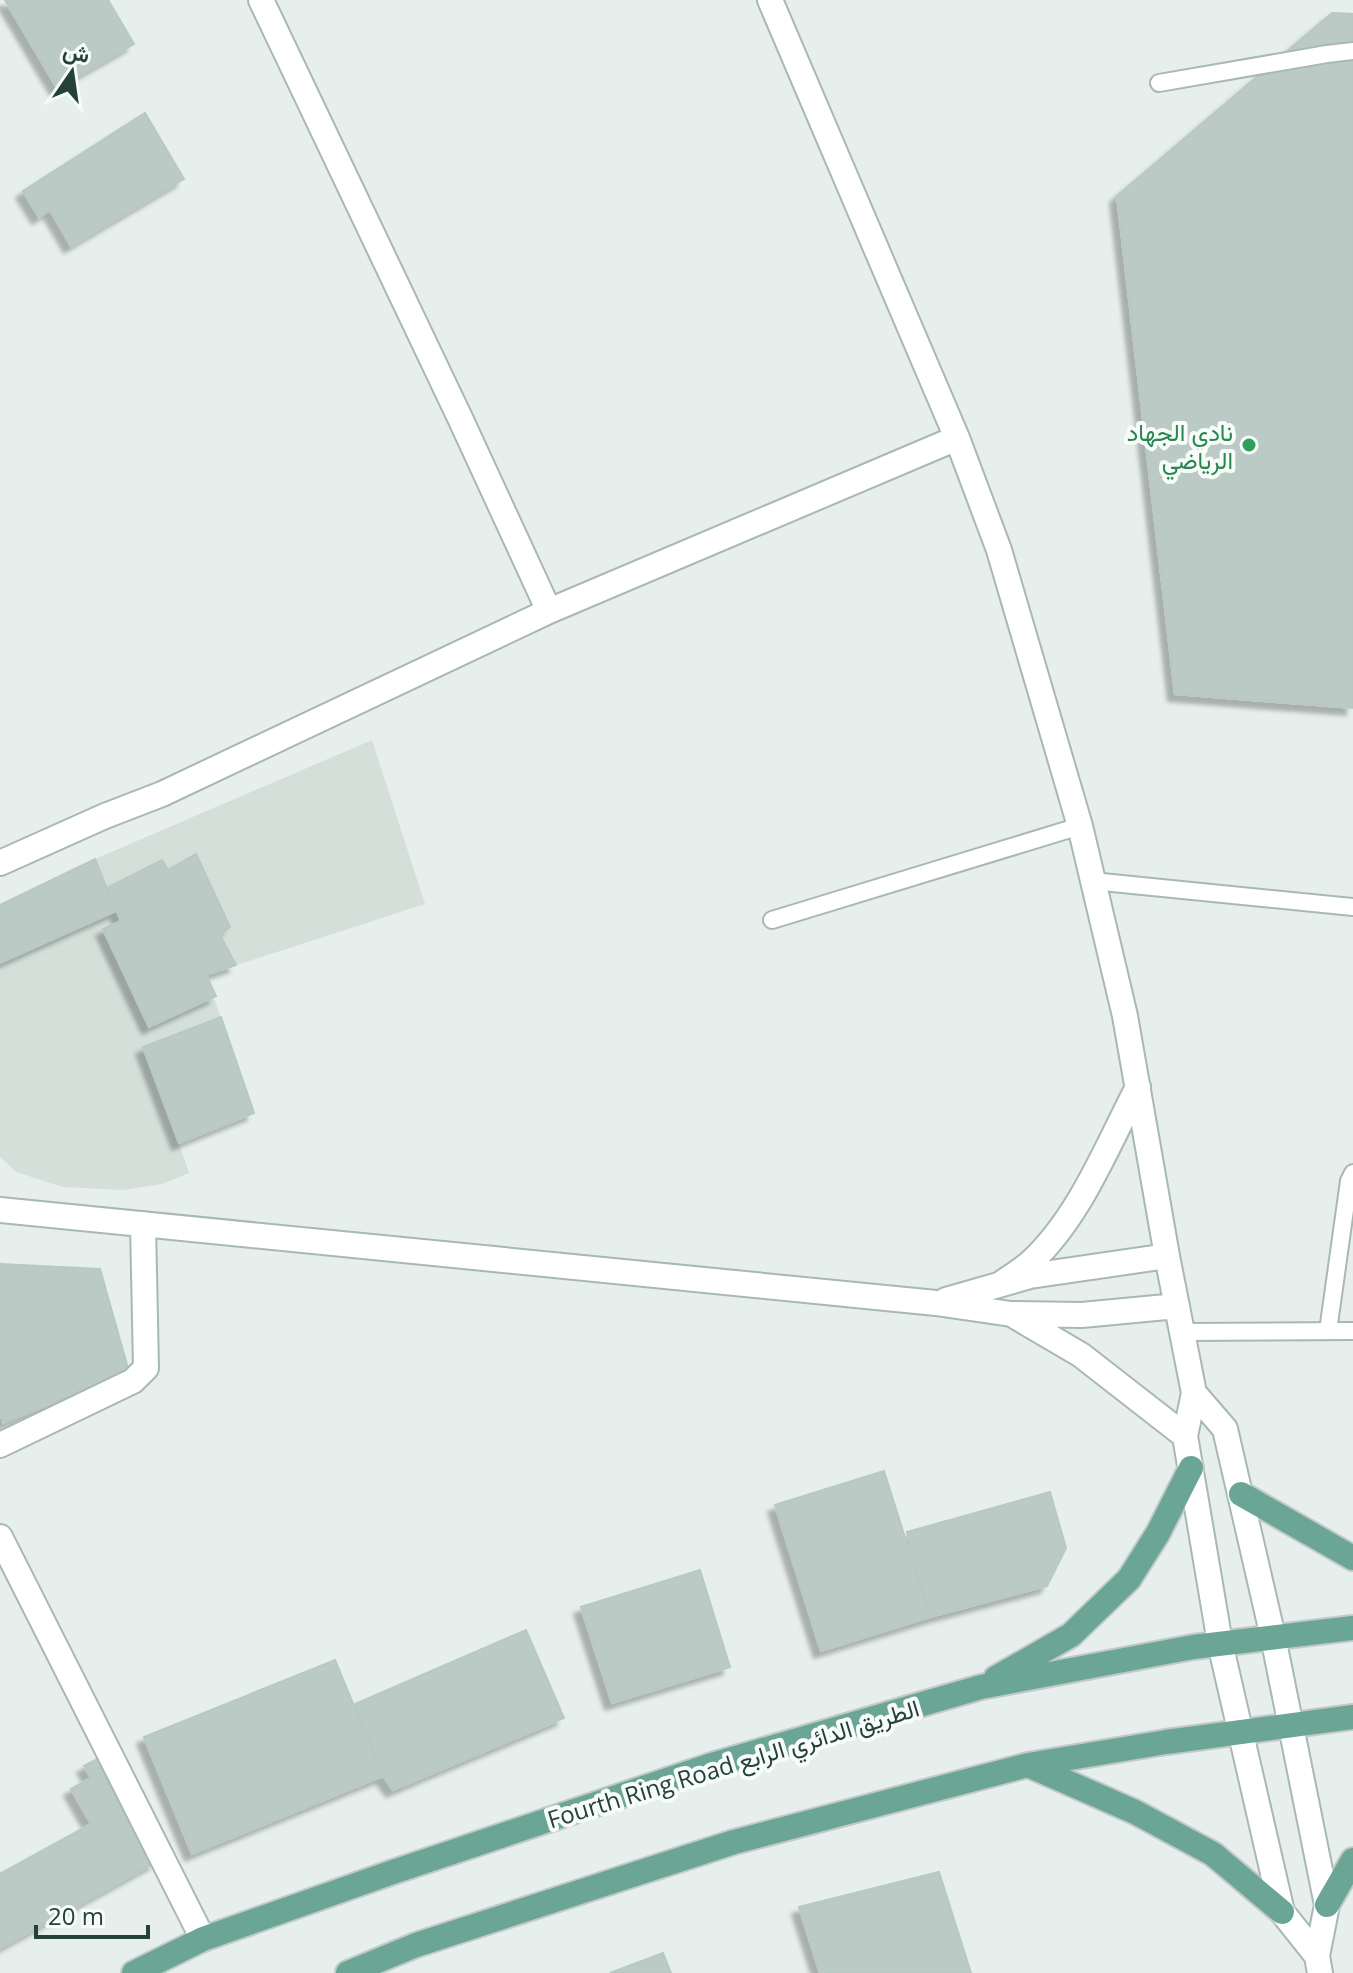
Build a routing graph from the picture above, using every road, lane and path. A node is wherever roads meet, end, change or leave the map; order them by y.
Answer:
1 (261, 0) edge
2 (770, 0) edge
3 (1353, 51) edge
4 (1159, 83) dead end
5 (957, 438) junction
6 (549, 611) junction
7 (1080, 826) junction
8 (0, 863) edge
9 (1092, 881) junction
10 (1353, 907) edge
11 (772, 920) dead end
12 (1138, 1087) junction
13 (1353, 1173) edge
14 (0, 1210) edge
15 (143, 1224) junction
16 (1167, 1256) junction
17 (999, 1285) junction
18 (936, 1303) junction
19 (1177, 1306) junction
20 (1011, 1314) junction
21 (1328, 1331) junction
22 (1353, 1331) edge
23 (1183, 1332) junction
24 (1194, 1393) junction
25 (1185, 1436) junction
26 (0, 1445) edge
27 (1191, 1468) junction
28 (1241, 1494) junction
29 (0, 1537) edge
30 (1353, 1558) edge
31 (1353, 1628) edge
32 (1273, 1637) junction
33 (1220, 1643) junction
34 (981, 1687) junction
35 (1353, 1717) edge
36 (1290, 1726) junction
37 (1239, 1732) junction
38 (1028, 1765) junction
39 (1353, 1860) edge
40 (1327, 1905) junction
41 (1282, 1912) junction
42 (203, 1939) junction
43 (1318, 1965) edge
44 (134, 1973) edge
45 (348, 1973) edge

1 - 6 street
2 - 5 street
3 - 4 lane
5 - 6 street
5 - 7 street
6 - 8 street
7 - 9 street
7 - 11 lane
9 - 10 lane
9 - 12 street
12 - 16 street
12 - 17 street
13 - 21 lane
14 - 15 street
15 - 18 street
15 - 26 street
16 - 17 street
16 - 19 street
17 - 18 street
18 - 20 street
19 - 20 street
19 - 23 street
20 - 25 street
21 - 22 lane
21 - 23 lane
23 - 24 street
24 - 25 street
24 - 28 street
25 - 27 street
27 - 33 street
27 - 34 main road
28 - 30 main road
28 - 32 street
29 - 42 street
31 - 32 main road, Fourth Ring Road الطريق الدائري الرابع
32 - 33 main road, Fourth Ring Road الطريق الدائري الرابع
32 - 36 street
33 - 34 main road, Fourth Ring Road الطريق الدائري الرابع
33 - 37 street
34 - 42 main road, Fourth Ring Road الطريق الدائري الرابع
35 - 36 main road
36 - 37 main road
36 - 40 street
37 - 38 main road
37 - 41 street
38 - 41 main road
38 - 45 main road
39 - 40 main road
40 - 43 street
41 - 43 street
42 - 44 main road, Fourth Ring Road الطريق الدائري الرابع

